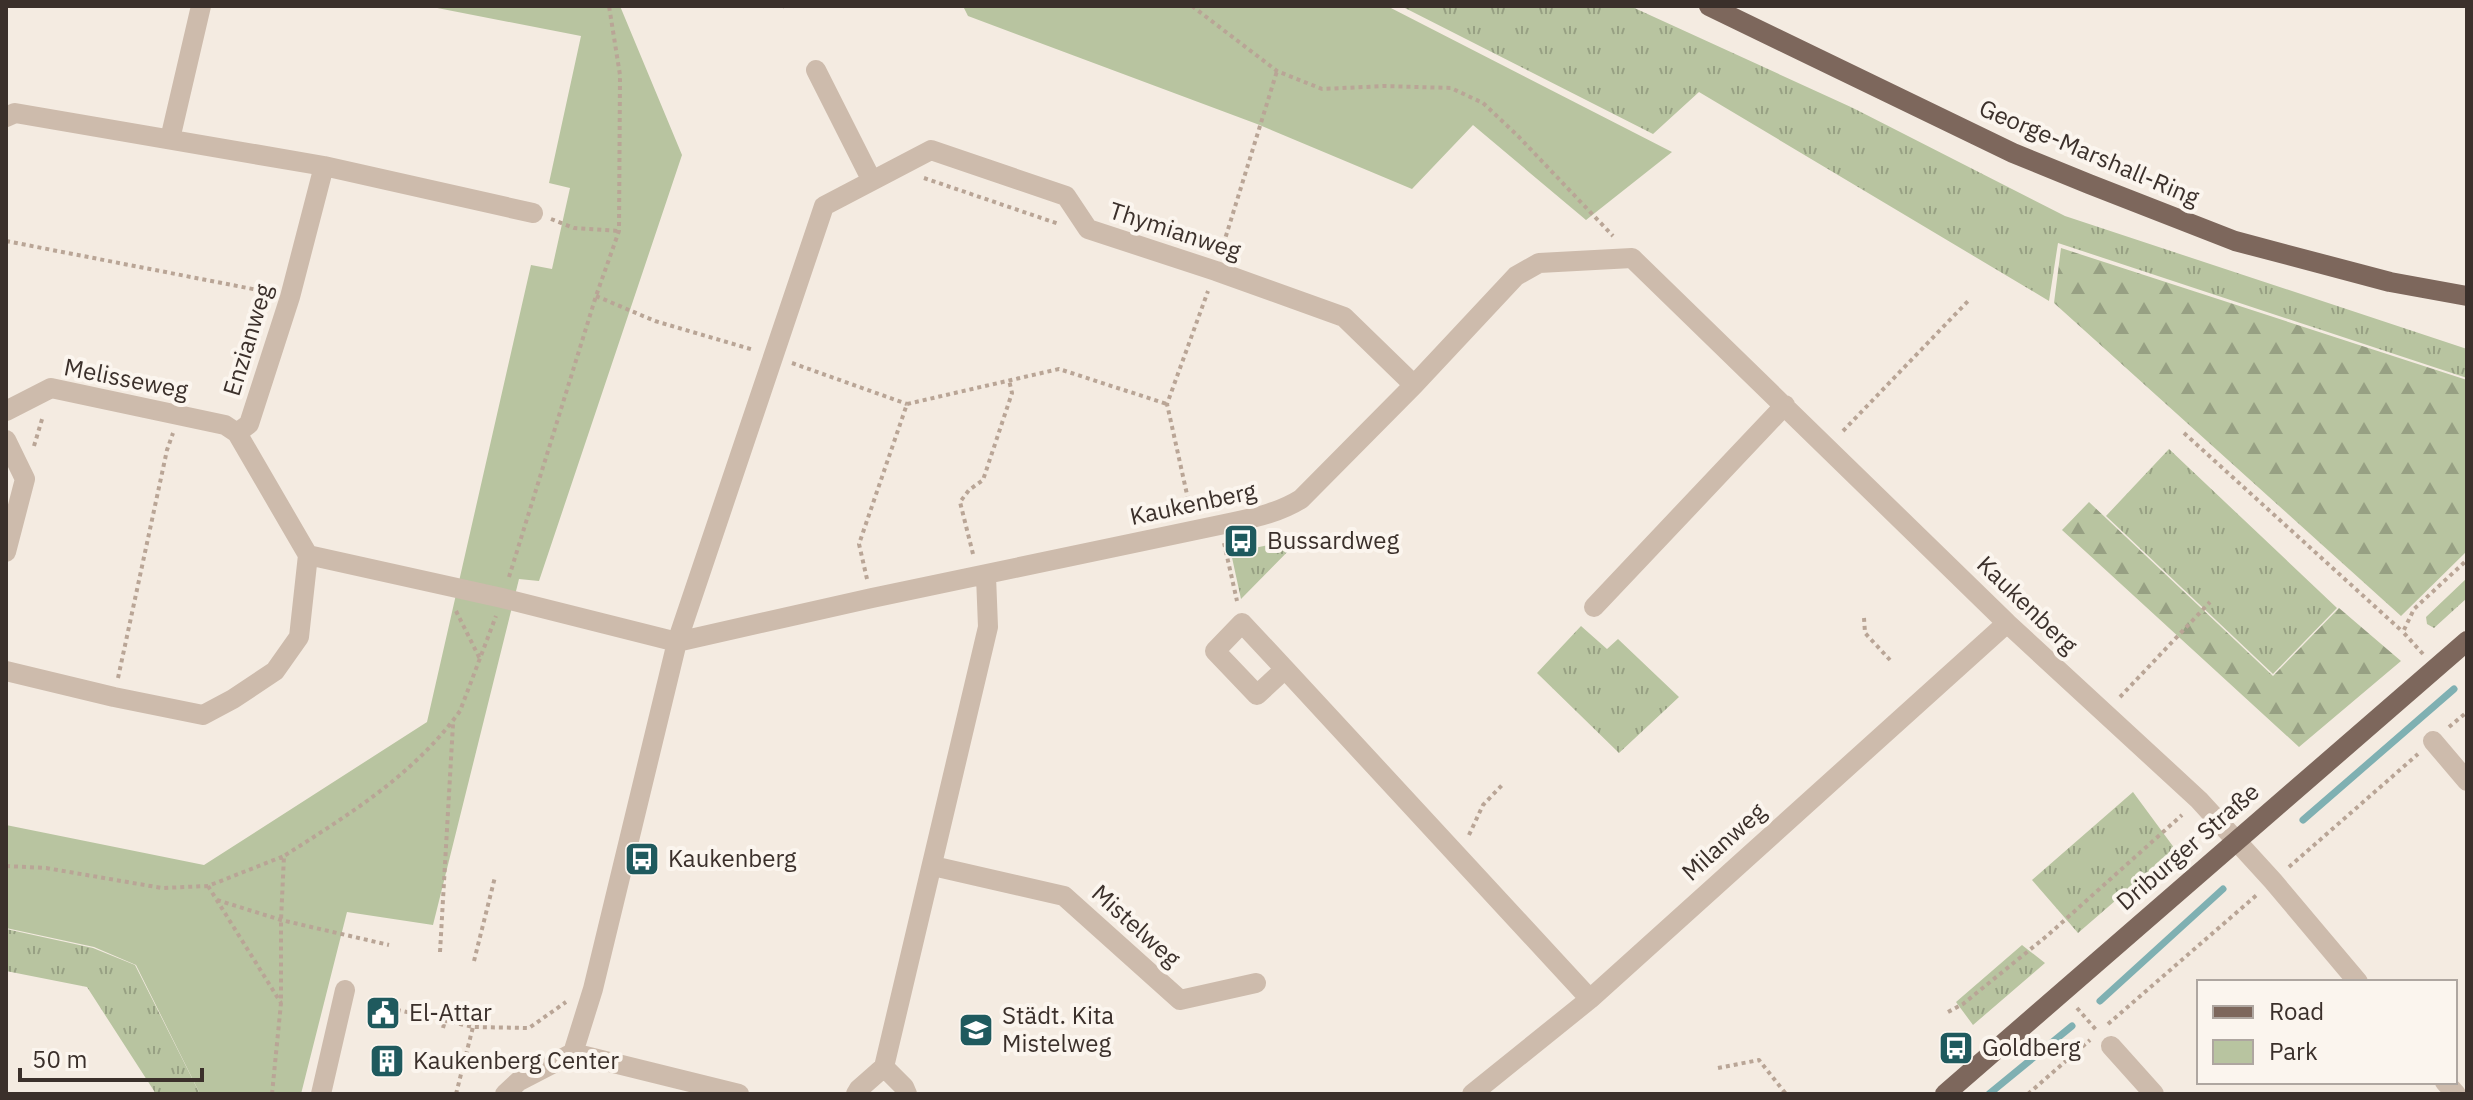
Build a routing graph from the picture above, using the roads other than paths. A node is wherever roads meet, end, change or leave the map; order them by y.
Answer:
1 (201, 6) edge
2 (1709, 6) edge
3 (816, 70) dead end
4 (6, 117) edge
5 (170, 139) junction
6 (324, 166) junction
7 (871, 179) junction
8 (533, 213) dead end
9 (2467, 296) edge
10 (1414, 385) junction
11 (1785, 405) junction
12 (6, 411) edge
13 (237, 433) junction
14 (6, 440) edge
15 (6, 552) edge
16 (308, 555) junction
17 (982, 577) junction
18 (1594, 607) dead end
19 (2007, 623) junction
20 (2467, 641) edge
21 (677, 642) junction
22 (1285, 669) junction
23 (6, 671) edge
24 (2433, 741) road end
25 (2467, 781) edge
26 (2235, 841) junction
27 (933, 866) junction
28 (2356, 980) edge
29 (1256, 983) dead end
30 (345, 990) dead end
31 (1590, 999) junction
32 (2104, 1040) road end
33 (573, 1053) junction
34 (884, 1067) junction
35 (321, 1094) edge
36 (505, 1094) edge
37 (739, 1094) edge
38 (856, 1094) edge
39 (907, 1094) edge
40 (1472, 1094) edge
41 (1945, 1094) edge
42 (2154, 1094) edge

1 - 5 street
2 - 9 main road, George-Marshall-Ring
3 - 7 street
4 - 5 street
5 - 6 street
6 - 8 street
6 - 13 street, Enzianweg
7 - 10 street, Thymianweg
7 - 21 street, Thymianweg
10 - 11 street, Kaukenberg
10 - 17 street, Kaukenberg
11 - 18 street
11 - 19 street, Kaukenberg
12 - 13 street, Melisseweg
13 - 16 street, Enzianweg
14 - 15 street
16 - 21 street
16 - 23 street
17 - 21 street, Kaukenberg
17 - 27 street
19 - 26 street, Kaukenberg
19 - 31 street, Milanweg
20 - 26 main road, Driburger Straße
21 - 33 street
22 - 22 street
22 - 31 street
24 - 25 street
26 - 28 street, Kaukenberg
26 - 41 main road, Driburger Straße
27 - 29 street, Mistelweg
27 - 34 street
30 - 35 street
31 - 40 street, Milanweg
32 - 42 street
33 - 36 street
33 - 37 street
34 - 38 street
34 - 39 street

